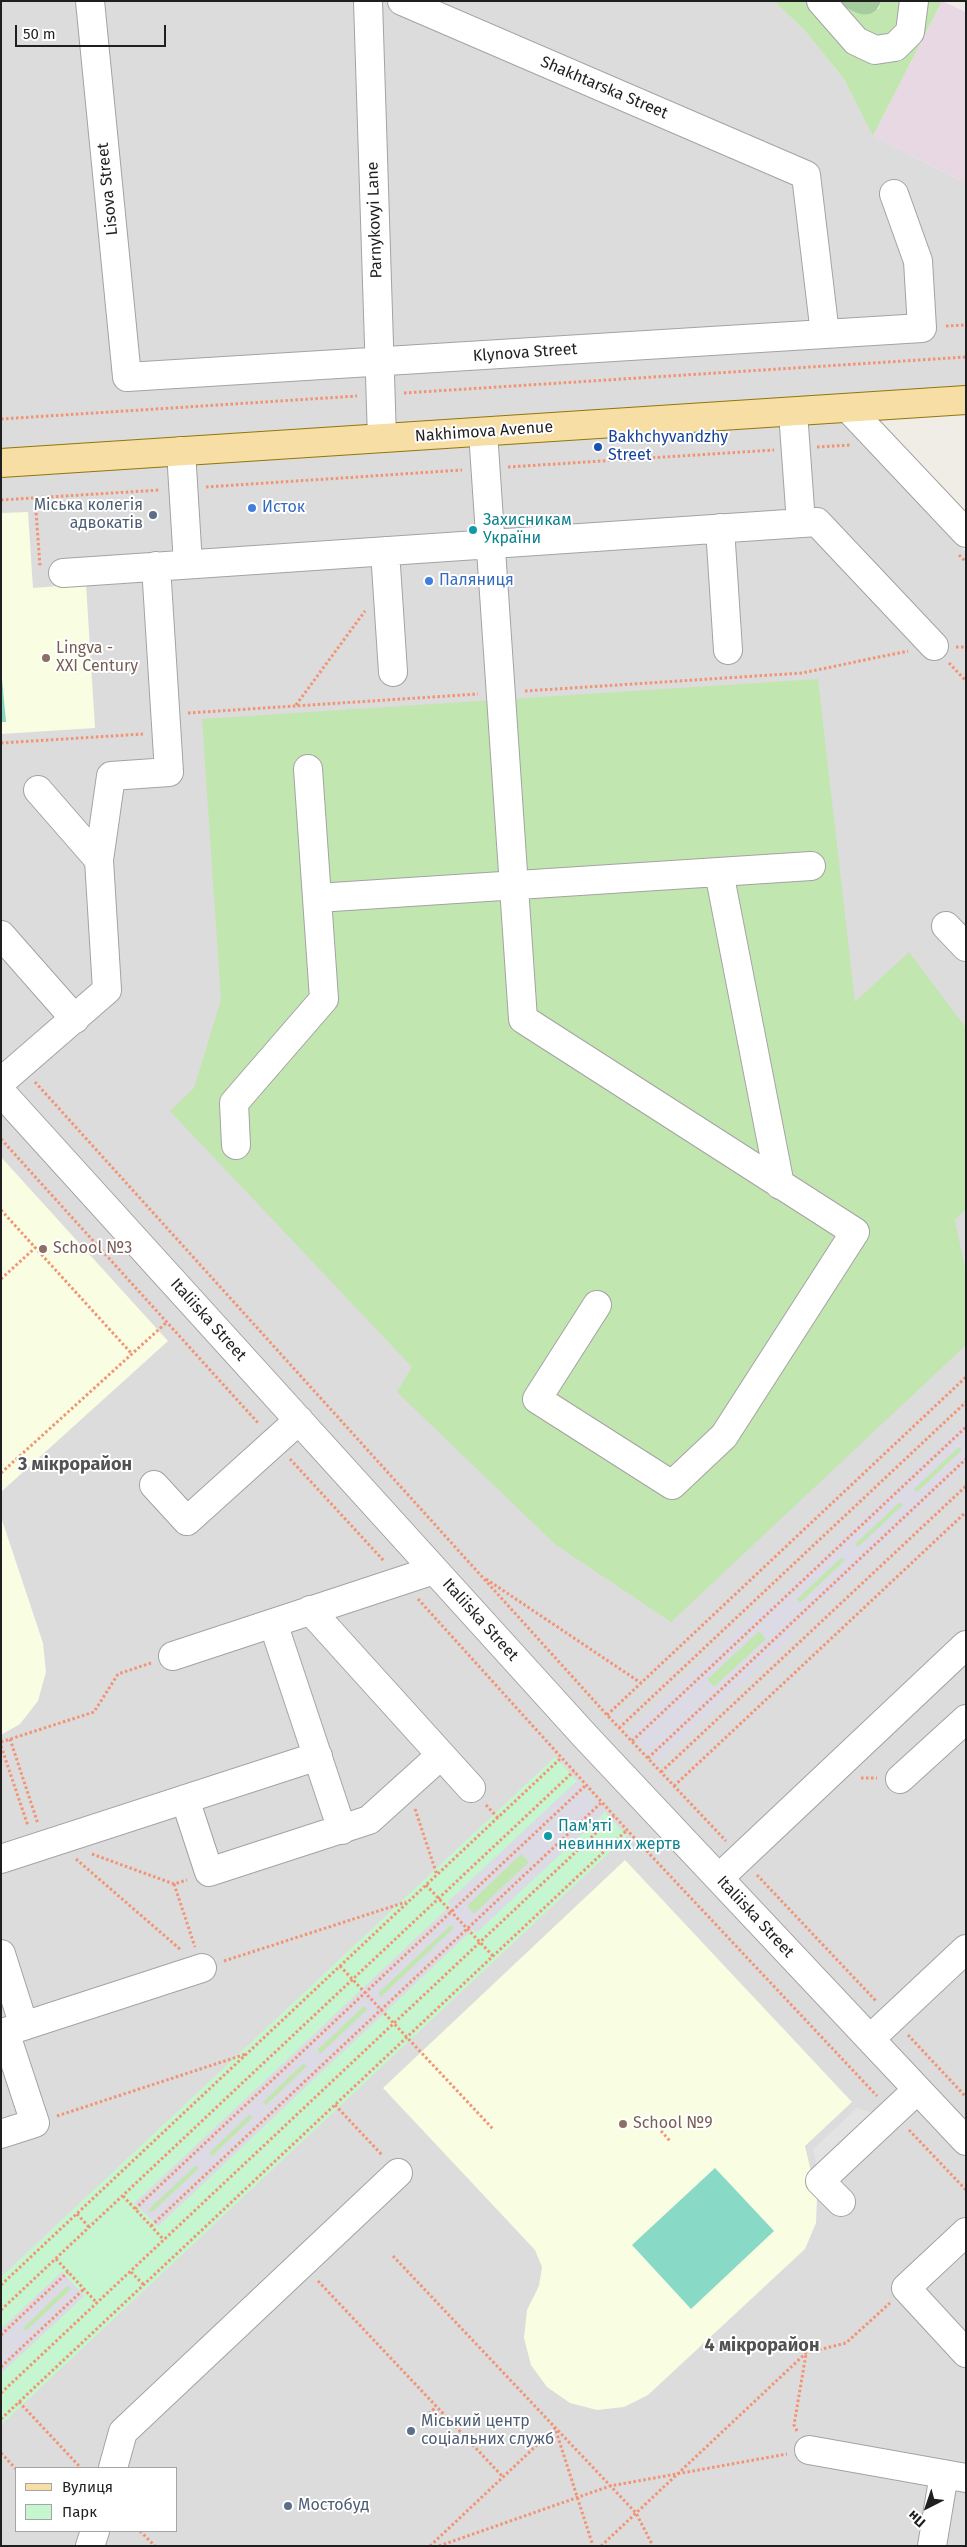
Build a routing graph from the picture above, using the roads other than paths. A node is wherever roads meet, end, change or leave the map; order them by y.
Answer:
1 (90, 1) edge
2 (368, 1) edge
3 (402, 1) edge
4 (821, 1) edge
5 (914, 1) edge
6 (894, 194) dead end
7 (825, 334) junction
8 (380, 362) junction
9 (127, 377) joint
10 (966, 400) edge
11 (848, 408) junction
12 (793, 412) junction
13 (483, 432) junction
14 (382, 438) junction
15 (181, 451) junction
16 (1, 463) edge
17 (801, 523) junction
18 (720, 528) junction
19 (966, 533) edge
20 (490, 544) junction
21 (385, 551) junction
22 (188, 564) junction
23 (156, 566) junction
24 (51, 573) road end
25 (934, 646) road end
26 (728, 650) dead end
27 (393, 672) dead end
28 (308, 769) dead end
29 (38, 790) dead end
30 (99, 860) junction
31 (811, 866) dead end
32 (719, 872) junction
33 (514, 885) junction
34 (317, 898) junction
35 (946, 926) dead end
36 (1, 935) edge
37 (966, 947) edge
38 (75, 1019) junction
39 (11, 1074) edge
40 (1, 1092) edge
41 (236, 1146) dead end
42 (780, 1185) junction
43 (597, 1305) dead end
44 (299, 1420) junction
45 (154, 1485) dead end
46 (434, 1570) junction
47 (310, 1610) junction
48 (273, 1622) junction
49 (966, 1645) edge
50 (173, 1656) road end
51 (966, 1720) edge
52 (441, 1755) junction
53 (318, 1756) junction
54 (900, 1779) road end
55 (471, 1788) dead end
56 (185, 1799) junction
57 (342, 1830) junction
58 (1, 1859) edge
59 (719, 1878) junction
60 (966, 1949) edge
61 (1, 1954) edge
62 (202, 1968) road end
63 (24, 2026) junction
64 (870, 2039) junction
65 (917, 2090) junction
66 (963, 2132) edge
67 (1, 2134) edge
68 (398, 2173) road end
69 (841, 2202) dead end
70 (966, 2232) edge
71 (966, 2353) edge
72 (810, 2450) road end
73 (113, 2467) edge
74 (955, 2476) edge
75 (95, 2532) edge
76 (90, 2546) edge
77 (932, 2546) edge

1 - 9 street, Lisova Street
2 - 8 street, Parnykovyi Lane
3 - 7 street, Shakhtarska Street
4 - 5 street
6 - 7 street, Klynova Street
7 - 8 street, Klynova Street
8 - 9 street, Klynova Street
8 - 14 street, Parnykovyi Lane
10 - 11 main road, Nakhimova Avenue
11 - 12 main road, Nakhimova Avenue
11 - 19 street
12 - 13 main road, Nakhimova Avenue
12 - 17 street
13 - 14 main road, Nakhimova Avenue
13 - 20 street
14 - 15 main road, Nakhimova Avenue
15 - 16 main road, Nakhimova Avenue
15 - 22 street
17 - 18 street
17 - 25 street
18 - 20 street
18 - 26 street
20 - 21 street
20 - 33 street
21 - 22 street
21 - 27 street
22 - 23 street
23 - 24 street
23 - 30 street
28 - 34 street
29 - 30 street
30 - 38 street
31 - 32 street
32 - 33 street
32 - 42 street
33 - 34 street
33 - 42 street
34 - 41 street
35 - 37 street
36 - 38 street
38 - 39 street
40 - 44 street, Italiiska Street
42 - 43 street
44 - 45 street
44 - 46 street, Italiiska Street
46 - 47 street
46 - 59 street, Italiiska Street
47 - 48 street
47 - 52 street
48 - 50 street
48 - 53 street
49 - 59 street
51 - 54 street
52 - 55 street
52 - 57 street
53 - 56 street
53 - 57 street
56 - 57 street
56 - 58 street
59 - 64 street, Italiiska Street
60 - 64 street
61 - 63 street
62 - 63 street
63 - 67 street
64 - 65 street, Italiiska Street
65 - 66 street, Italiiska Street
65 - 69 street
68 - 73 street
70 - 71 street
72 - 74 street
74 - 77 street
75 - 76 street

